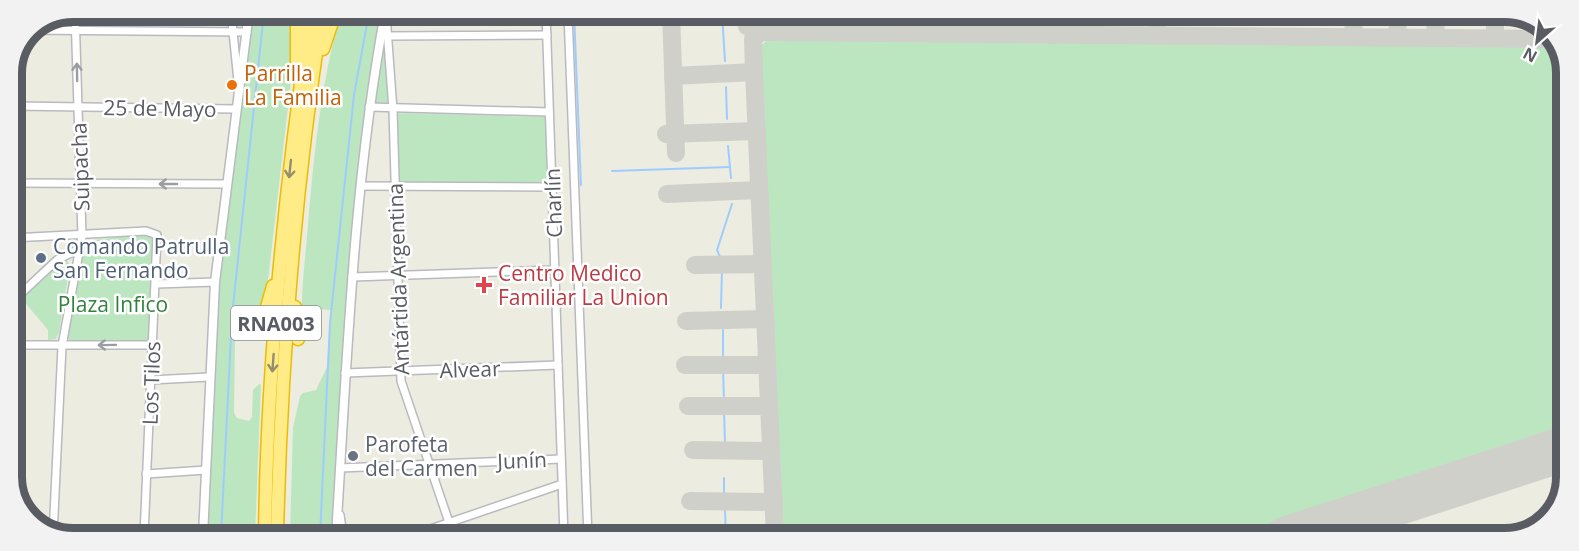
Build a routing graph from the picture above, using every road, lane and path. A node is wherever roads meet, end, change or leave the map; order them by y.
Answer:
1 (76, 22) edge
2 (231, 22) edge
3 (248, 22) edge
4 (297, 22) edge
5 (310, 22) edge
6 (321, 22) edge
7 (332, 22) edge
8 (386, 22) edge
9 (546, 22) edge
10 (568, 22) edge
11 (46, 30) edge
12 (76, 31) junction
13 (247, 32) junction
14 (232, 33) junction
15 (547, 35) junction
16 (385, 36) junction
17 (238, 86) junction
18 (310, 99) junction
19 (22, 106) edge
20 (78, 107) junction
21 (369, 107) junction
22 (235, 109) junction
23 (393, 110) junction
24 (297, 111) junction
25 (549, 112) junction
26 (22, 183) edge
27 (80, 184) junction
28 (227, 184) junction
29 (360, 186) junction
30 (395, 186) junction
31 (552, 187) junction
32 (82, 236) junction
33 (22, 238) edge
34 (80, 249) junction
35 (282, 250) junction
36 (292, 264) junction
37 (555, 270) junction
38 (397, 276) junction
39 (352, 277) junction
40 (215, 282) junction
41 (156, 284) junction
42 (23, 292) edge
43 (262, 325) dead end
44 (298, 339) dead end
45 (23, 345) edge
46 (152, 345) junction
47 (62, 346) junction
48 (558, 365) junction
49 (401, 371) junction
50 (345, 374) junction
51 (209, 377) junction
52 (151, 380) junction
53 (264, 383) dead end
54 (286, 411) dead end
55 (268, 427) junction
56 (561, 459) junction
57 (429, 464) junction
58 (340, 468) junction
59 (206, 470) junction
60 (146, 474) junction
61 (562, 484) junction
62 (338, 505) junction
63 (278, 514) junction
64 (449, 522) junction
65 (54, 524) edge
66 (144, 528) edge
67 (203, 528) edge
68 (265, 528) edge
69 (277, 528) edge
70 (337, 528) edge
71 (342, 528) edge
72 (432, 528) edge
73 (451, 528) edge
74 (564, 528) edge
75 (588, 528) edge

1 - 12 street, Suipacha
2 - 14 street
3 - 13 street
4 - 24 highway
5 - 24 highway, RNA003
6 - 18 highway, RNA003
7 - 18 highway
8 - 16 street
9 - 15 street, Charlín
10 - 75 street
11 - 12 street
12 - 14 street
20 -> 12 street, Suipacha
13 - 14 street
13 - 17 street
14 - 17 street
15 - 16 street
15 - 25 street, Charlín
16 - 21 street
16 - 23 street, Antártida Argentina
17 - 22 street
18 - 36 highway, RNA003
19 - 20 street, 25 de Mayo
20 - 22 street, 25 de Mayo
20 - 27 street, Suipacha
21 - 23 street
21 - 29 street
22 - 28 street
23 - 25 street
23 - 30 street, Antártida Argentina
24 -> 35 highway, RNA003
25 - 31 street, Charlín
26 - 27 street
28 -> 27 street
27 - 32 street, Suipacha
28 - 40 street
29 - 30 street
29 - 39 street
30 - 31 street
30 - 38 street, Antártida Argentina
31 - 37 street, Charlín
32 - 33 street
32 - 34 street, Suipacha
32 - 41 street, Los Tilos
34 - 42 street
34 - 47 street, Suipacha
35 - 43 highway
35 -> 55 highway, RNA003
36 - 44 highway
36 - 63 highway, RNA003
37 - 38 street
37 - 48 street, Charlín
38 - 39 street
38 - 49 street, Antártida Argentina
39 - 50 street
40 - 41 street
40 - 51 street
41 - 46 street, Los Tilos
45 - 47 street
46 -> 47 street
46 - 52 street, Los Tilos
47 - 65 street, Suipacha
48 - 49 street, Alvear
48 - 56 street, Charlín
49 - 50 street, Alvear
49 - 57 street, Antártida Argentina
50 - 58 street
51 - 52 street
51 - 59 street
52 - 60 street, Los Tilos
53 - 55 highway
54 - 63 highway
55 - 68 highway, RNA003
56 - 57 street, Junín
56 - 61 street, Charlín
57 - 58 street, Junín
57 - 64 street, Antártida Argentina
58 - 62 street
59 - 60 street
59 - 67 street
60 - 66 street, Los Tilos
61 - 64 street
61 - 74 street, Charlín
62 - 70 street
62 - 71 street
63 - 69 highway, RNA003
64 - 72 street
64 - 73 street, Antártida Argentina

